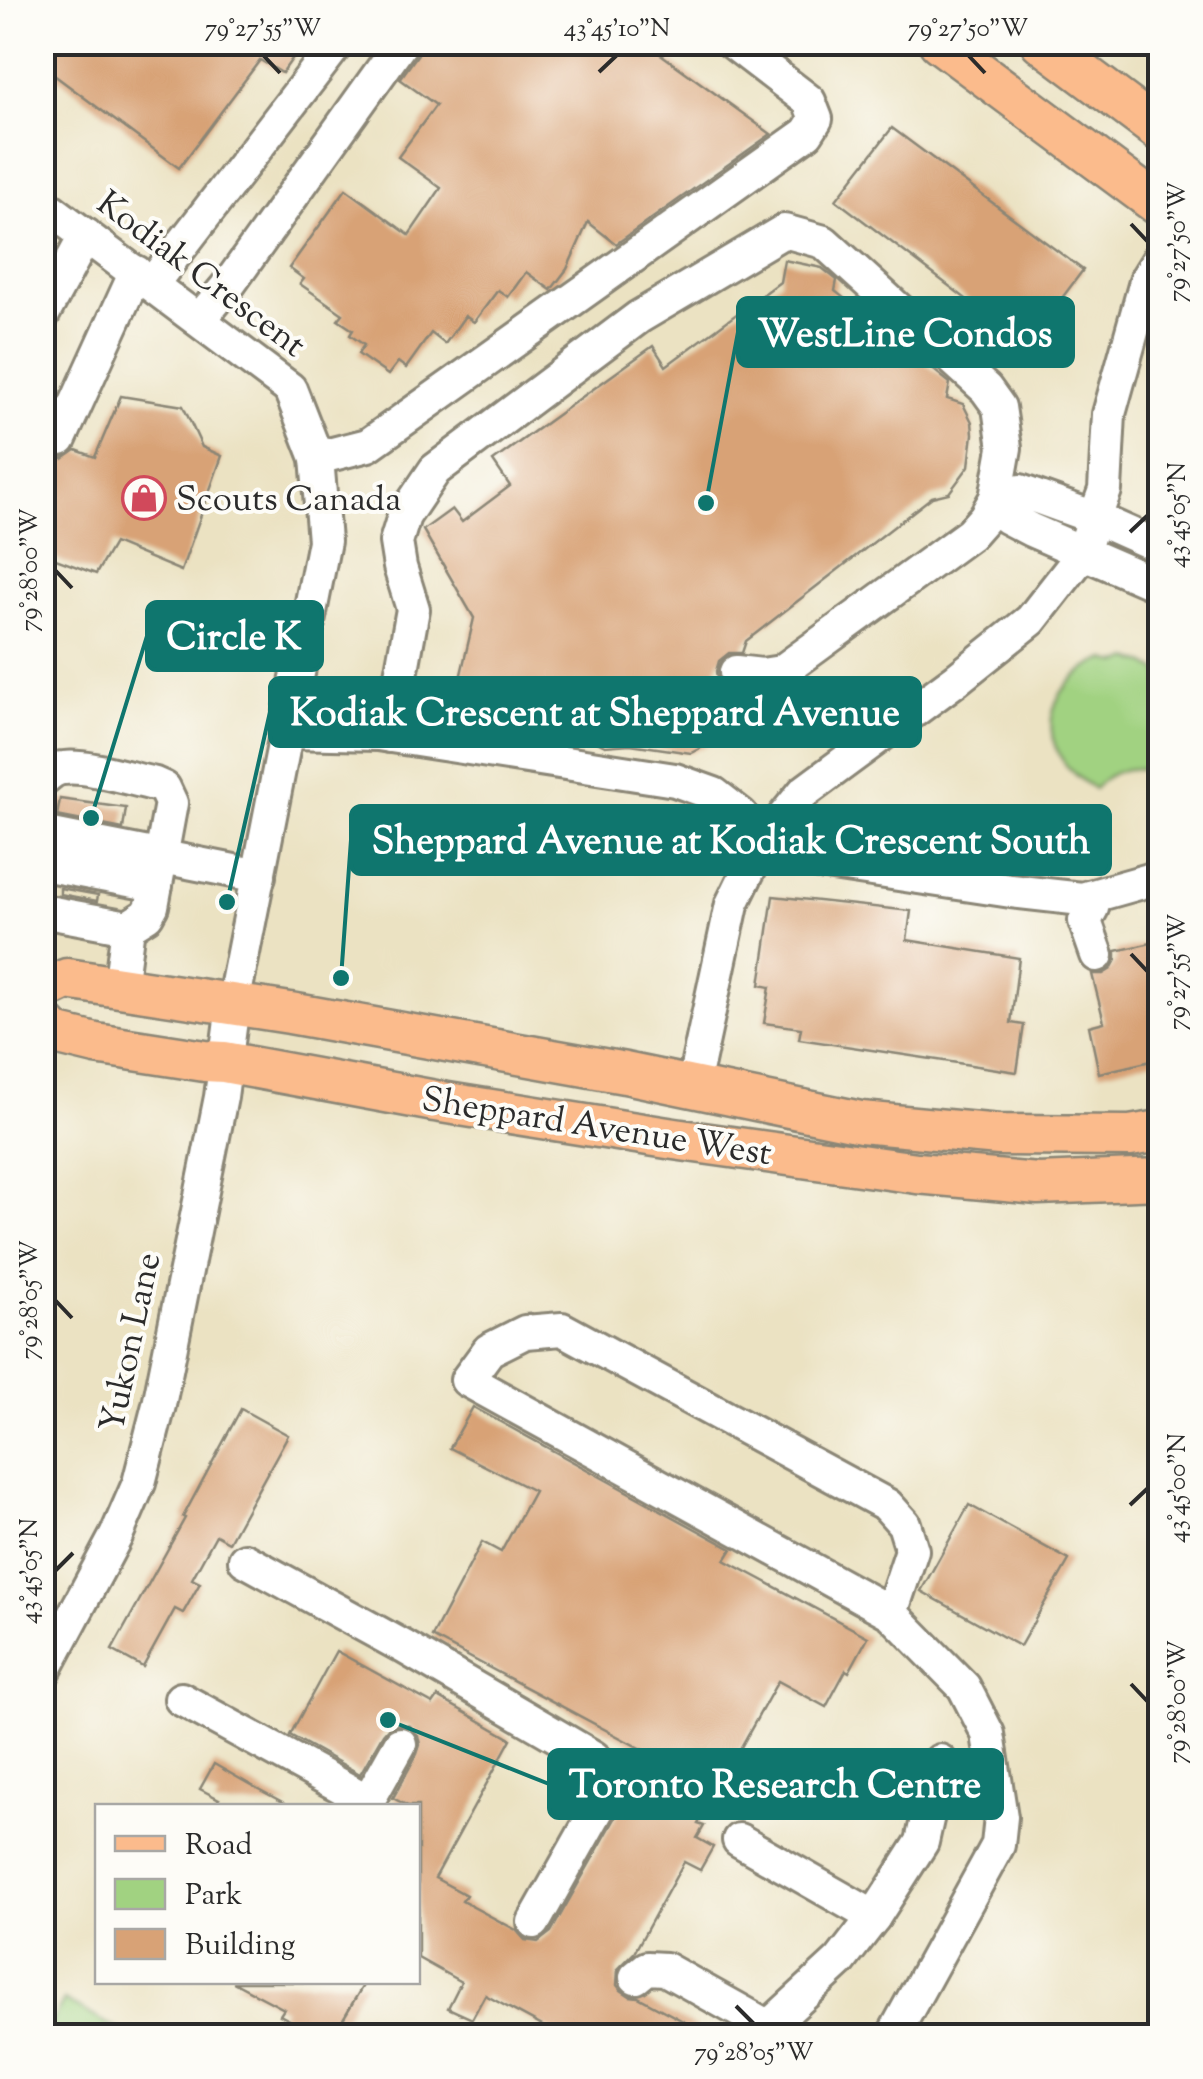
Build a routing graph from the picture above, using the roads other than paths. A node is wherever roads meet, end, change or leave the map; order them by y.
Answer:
1 (338, 42) edge
2 (402, 42) edge
3 (732, 42) edge
4 (939, 42) edge
5 (1041, 42) edge
6 (1160, 131) edge
7 (42, 202) edge
8 (1160, 206) edge
9 (86, 235) junction
10 (1160, 257) edge
11 (144, 278) junction
12 (42, 316) edge
13 (200, 319) junction
14 (60, 439) dead end
15 (317, 458) junction
16 (996, 498) junction
17 (1095, 518) junction
18 (1160, 547) edge
19 (1082, 551) junction
20 (1160, 584) edge
21 (736, 672) dead end
22 (286, 732) junction
23 (390, 736) junction
24 (42, 780) edge
25 (42, 834) edge
26 (761, 845) junction
27 (42, 864) edge
28 (158, 872) junction
29 (259, 876) junction
30 (1160, 877) edge
31 (1091, 902) junction
32 (42, 911) edge
33 (128, 928) junction
34 (1105, 953) dead end
35 (120, 988) junction
36 (42, 991) edge
37 (233, 1004) junction
38 (42, 1020) edge
39 (224, 1062) junction
40 (693, 1086) junction
41 (1160, 1131) edge
42 (1160, 1178) edge
43 (245, 1560) dead end
44 (891, 1613) junction
45 (42, 1676) edge
46 (181, 1699) dead end
47 (400, 1744) dead end
48 (940, 1761) dead end
49 (738, 1840) dead end
50 (874, 1917) junction
51 (534, 1922) dead end
52 (636, 1977) dead end
53 (892, 2036) edge

1 - 11 street
2 - 13 street
3 - 15 street
4 - 8 main road
5 - 6 main road
7 - 9 street, Kodiak Crescent
9 - 11 street, Kodiak Crescent
9 - 12 street
10 - 17 street
11 - 13 street, Kodiak Crescent
11 - 14 street
13 - 15 street, Kodiak Crescent
15 - 22 street, Kodiak Crescent
16 - 17 street
16 - 19 street
16 - 21 street
16 - 23 street
17 - 18 street
17 - 19 street
19 - 20 street
19 - 26 street
22 - 23 street
22 - 29 street, Kodiak Crescent
23 - 26 street
24 - 28 street
25 - 28 street
26 - 31 street
26 - 40 street
27 - 28 street
28 - 29 street
28 - 33 street
29 - 37 street, Kodiak Crescent
30 - 31 street
31 - 34 street
32 - 33 street
33 - 35 street
35 - 36 main road, Sheppard Avenue West
35 - 37 main road, Sheppard Avenue West
37 - 39 street, Yukon Lane
37 - 40 main road, Sheppard Avenue West
38 - 39 main road, Sheppard Avenue West
39 - 42 main road, Sheppard Avenue West
39 - 45 street, Yukon Lane
40 - 41 main road, Sheppard Avenue West
43 - 51 street
44 - 44 street
44 - 53 street
46 - 47 street
48 - 50 street
49 - 50 street
50 - 52 street

